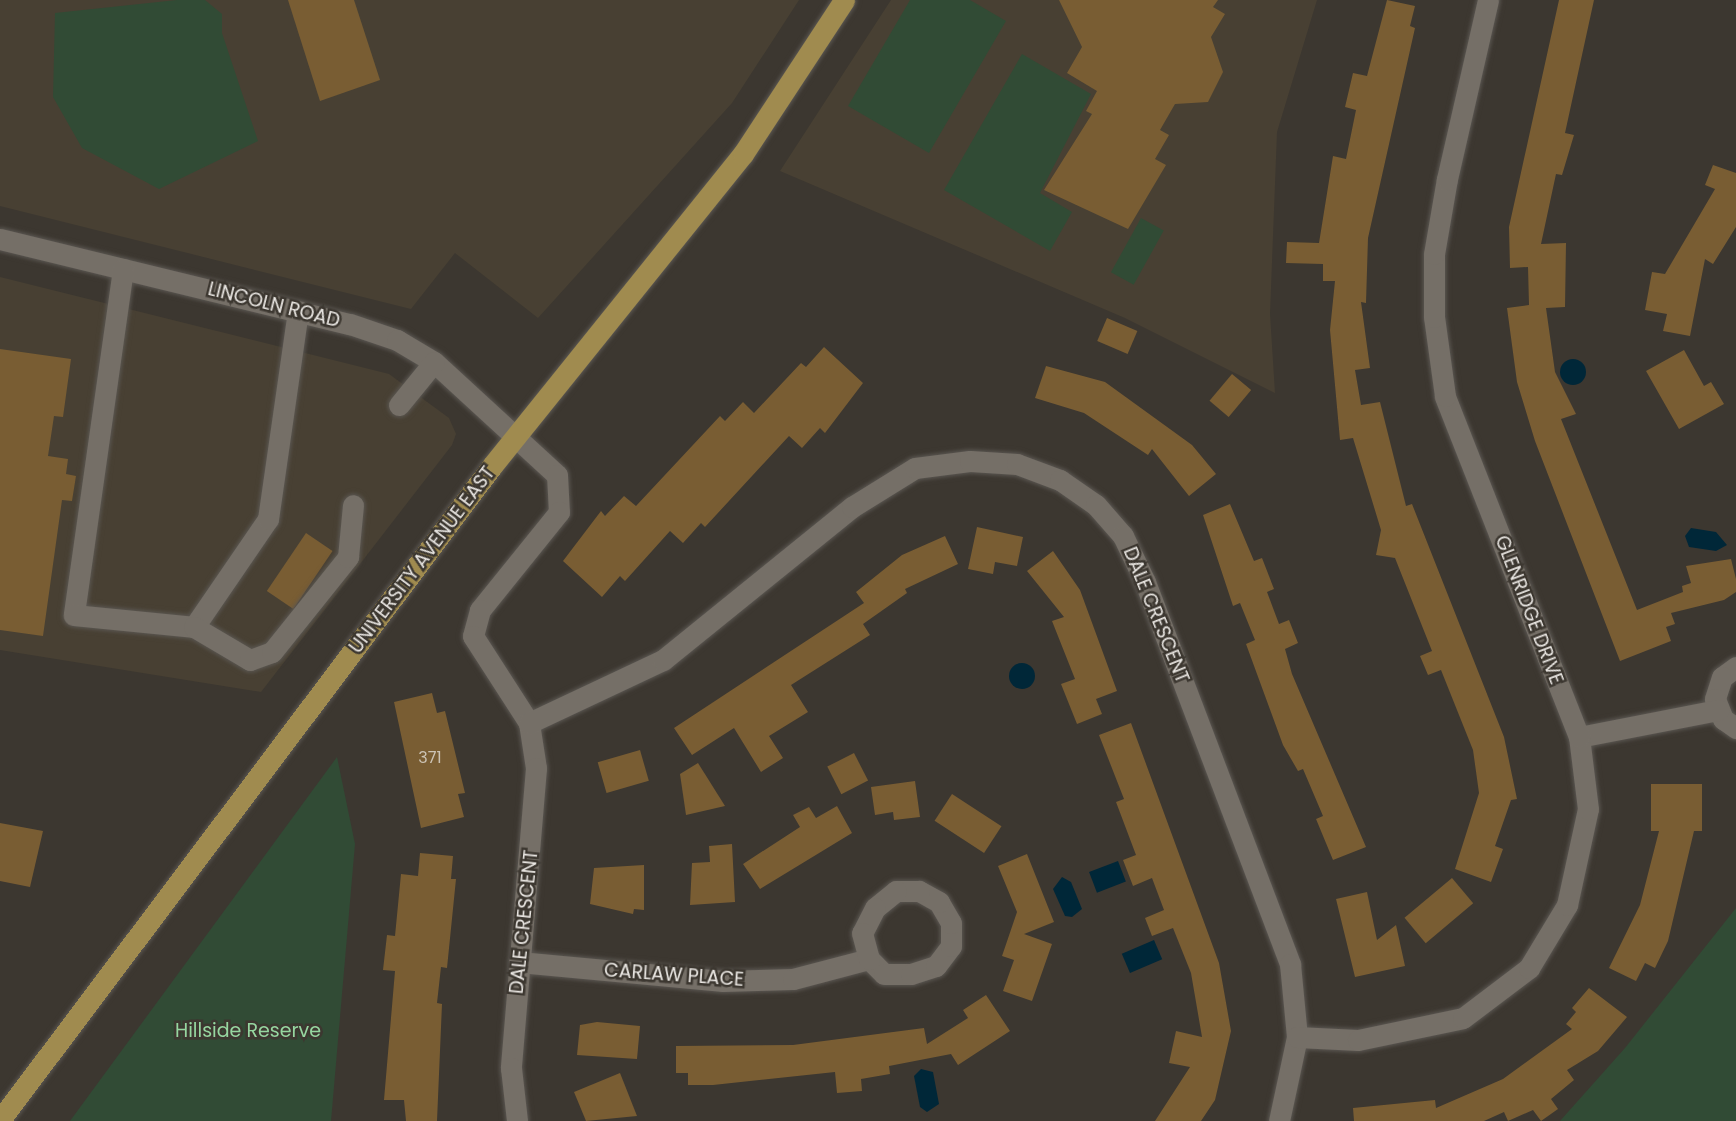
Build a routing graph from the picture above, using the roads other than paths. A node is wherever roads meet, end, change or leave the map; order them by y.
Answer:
1 (844, 0) edge
2 (1488, 0) edge
3 (0, 239) edge
4 (123, 269) junction
5 (298, 311) junction
6 (434, 362) junction
7 (399, 405) dead end
8 (516, 437) junction
9 (354, 505) dead end
10 (194, 627) junction
11 (1736, 667) edge
12 (1718, 710) junction
13 (528, 723) junction
14 (1736, 728) edge
15 (1579, 737) junction
16 (869, 959) junction
17 (519, 962) junction
18 (1297, 1037) junction
19 (0, 1121) edge
20 (517, 1121) edge
21 (1279, 1121) edge

1 - 8 main road, UNIVERSITY AVENUE EAST
2 - 15 street, GLENRIDGE DRIVE
3 - 4 street, LINCOLN ROAD
4 - 5 street, LINCOLN ROAD
4 - 10 street
5 - 6 street, LINCOLN ROAD
5 - 10 street
6 - 7 street
6 - 8 street, LINCOLN ROAD
8 - 13 street, DALE CRESCENT
8 - 19 main road, UNIVERSITY AVENUE EAST
9 - 10 street
11 - 12 street
12 - 14 street
12 - 15 street
13 - 17 street, DALE CRESCENT
13 - 18 street, DALE CRESCENT
15 - 18 street, GLENRIDGE DRIVE
16 - 16 street
16 - 17 street, CARLAW PLACE
17 - 20 street, DALE CRESCENT
18 - 21 street, DALE CRESCENT

